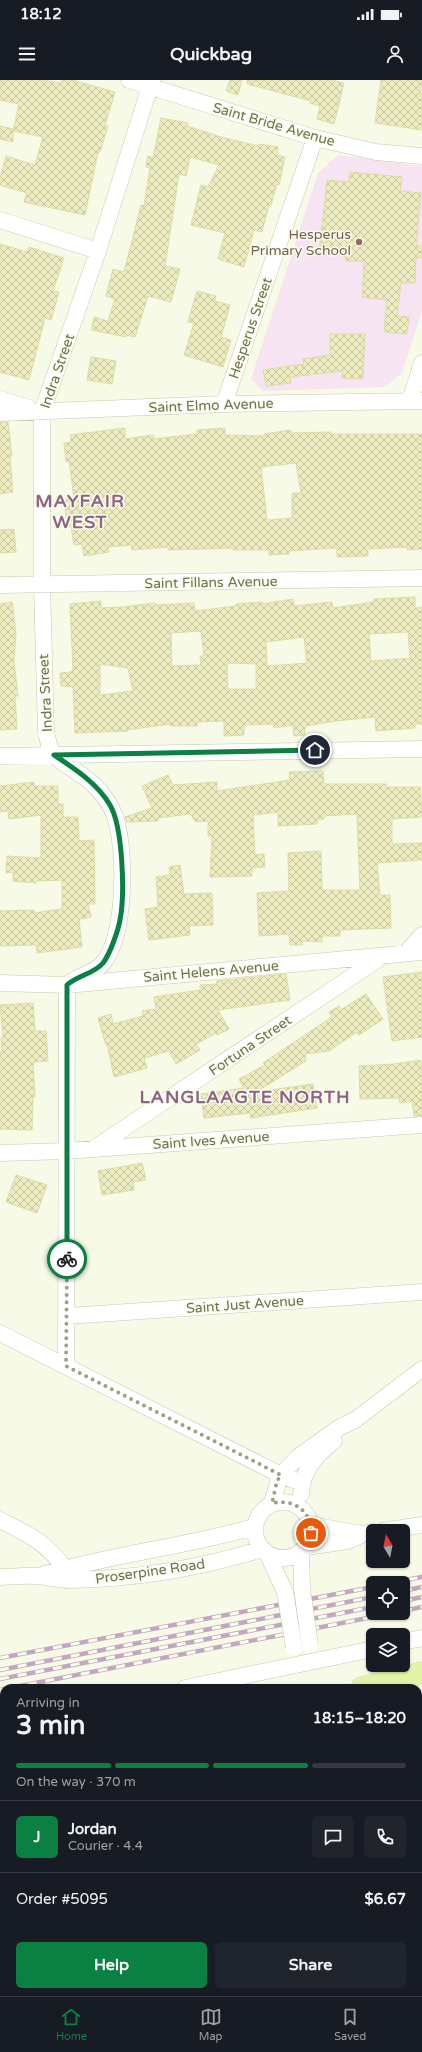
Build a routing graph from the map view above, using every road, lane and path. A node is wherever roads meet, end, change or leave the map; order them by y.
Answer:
1 (129, 80) edge
2 (151, 83) edge
3 (315, 138) junction
4 (422, 156) edge
5 (0, 220) edge
6 (98, 251) junction
7 (422, 363) edge
8 (0, 398) edge
9 (416, 401) edge
10 (224, 404) junction
11 (42, 412) junction
12 (0, 413) edge
13 (422, 578) edge
14 (42, 584) junction
15 (0, 585) edge
16 (422, 749) edge
17 (54, 755) junction
18 (0, 756) edge
19 (422, 935) edge
20 (422, 952) edge
21 (406, 954) junction
22 (385, 955) junction
23 (0, 983) edge
24 (67, 985) junction
25 (422, 1125) edge
26 (94, 1148) junction
27 (66, 1151) junction
28 (0, 1154) edge
29 (422, 1292) edge
30 (68, 1316) junction
31 (0, 1333) edge
32 (66, 1366) junction
33 (422, 1369) edge
34 (355, 1420) junction
35 (281, 1475) junction
36 (302, 1483) junction
37 (272, 1503) junction
38 (302, 1509) junction
39 (0, 1520) edge
40 (311, 1525) junction
41 (422, 1525) edge
42 (254, 1527) junction
43 (410, 1527) edge
44 (366, 1533) edge
45 (366, 1534) edge
46 (304, 1549) junction
47 (265, 1552) junction
48 (64, 1568) junction
49 (36, 1576) junction
50 (0, 1577) edge
51 (422, 1638) edge
52 (410, 1641) edge
53 (302, 1646) junction
54 (366, 1651) edge
55 (305, 1664) junction
56 (422, 1673) edge
57 (205, 1684) edge
58 (378, 1684) edge

1 - 2 street, Saint Bride Avenue
2 - 3 street, Saint Bride Avenue
2 - 6 street, Indra Street
3 - 4 street, Saint Bride Avenue
3 - 10 street, Hesperus Street
5 - 6 street
6 - 11 street, Indra Street
7 - 9 street
8 - 11 street
9 - 10 street, Saint Elmo Avenue
10 - 11 street, Saint Elmo Avenue
11 - 12 street, Saint Elmo Avenue
11 - 14 street, Indra Street
13 - 14 street, Saint Fillans Avenue
14 - 15 street, Saint Fillans Avenue
14 - 17 street, Indra Street
16 - 17 street
17 - 18 street
17 - 24 street
19 - 21 street
20 - 21 street, Saint Helens Avenue
21 - 22 street, Saint Helens Avenue
22 - 24 street, Saint Helens Avenue
22 - 26 street, Fortuna Street
23 - 24 street, Saint Helens Avenue
24 - 27 street
25 - 26 street, Saint Ives Avenue
26 - 27 street, Saint Ives Avenue
27 - 28 street, Saint Ives Avenue
27 - 30 street
29 - 30 street, Saint Just Avenue
30 - 32 street
31 - 32 street
32 - 35 street
33 - 34 street
34 - 35 street
34 - 36 street
35 - 36 street
35 - 37 street
36 - 38 street
37 - 38 street
37 - 42 street
38 - 40 street
39 - 48 street
40 - 44 street, Proserpine Road
40 - 46 street
41 - 43 street
42 - 47 street
42 - 48 street, Proserpine Road
45 - 46 street, Proserpine Road
46 - 47 street, Proserpine Road
46 - 53 street, bridge
47 - 49 street, Proserpine Road
47 - 53 street, bridge
48 - 49 street, Proserpine Road
49 - 50 street, Proserpine Road
51 - 52 street
53 - 55 street
54 - 55 street
55 - 57 street
56 - 58 main road

